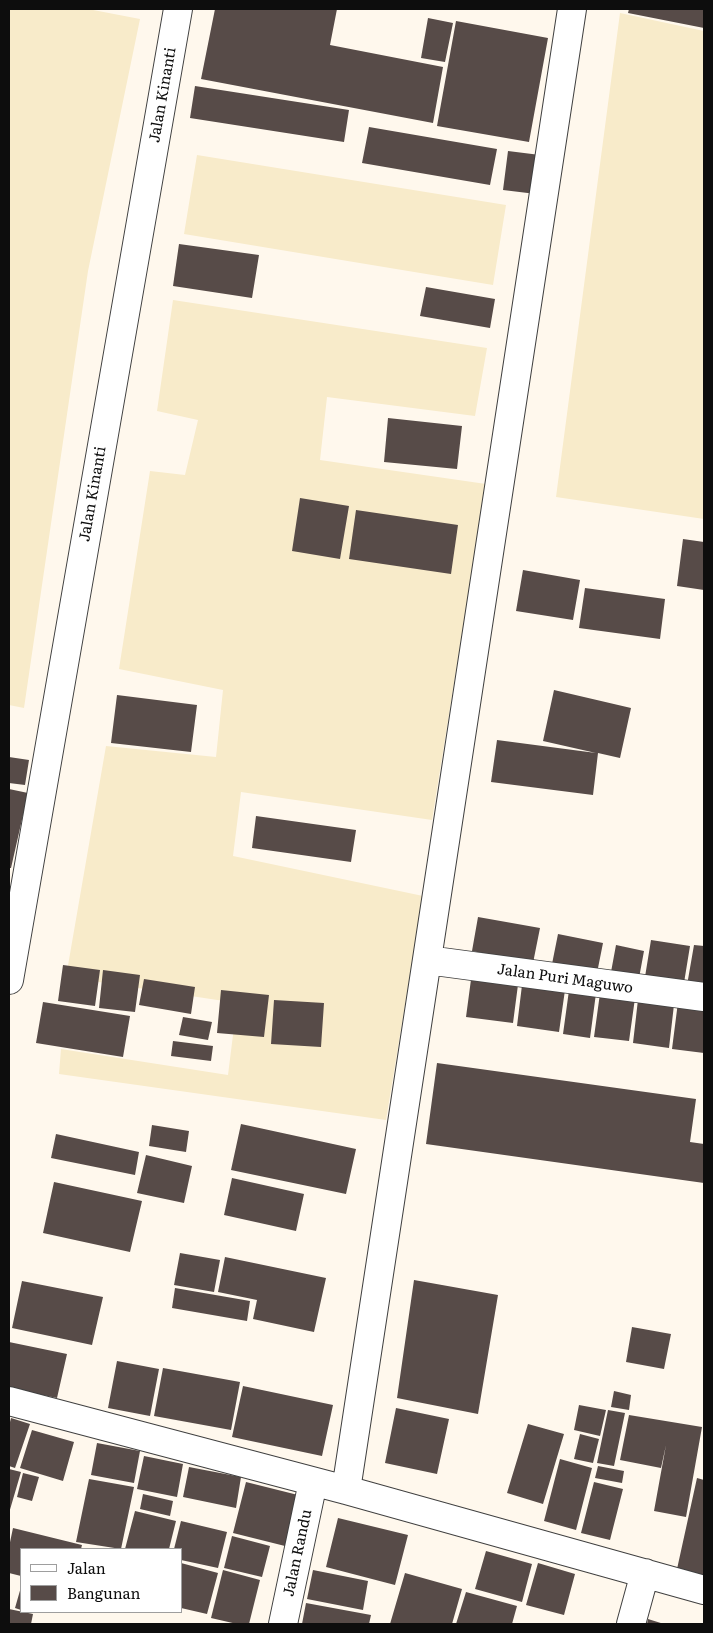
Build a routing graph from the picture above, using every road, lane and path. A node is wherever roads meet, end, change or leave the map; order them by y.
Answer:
1 (178, 9) edge
2 (572, 9) edge
3 (427, 960) junction
4 (9, 980) edge
5 (704, 997) edge
6 (9, 1401) edge
7 (313, 1482) junction
8 (346, 1490) junction
9 (645, 1573) junction
10 (704, 1590) edge
11 (282, 1624) edge
12 (631, 1624) edge

1 - 4 street, Jalan Kinanti
2 - 3 street
3 - 5 street, Jalan Puri Maguwo
3 - 8 street
6 - 7 street
7 - 8 street
7 - 11 street, Jalan Randu
8 - 9 street
9 - 10 street
9 - 12 street

